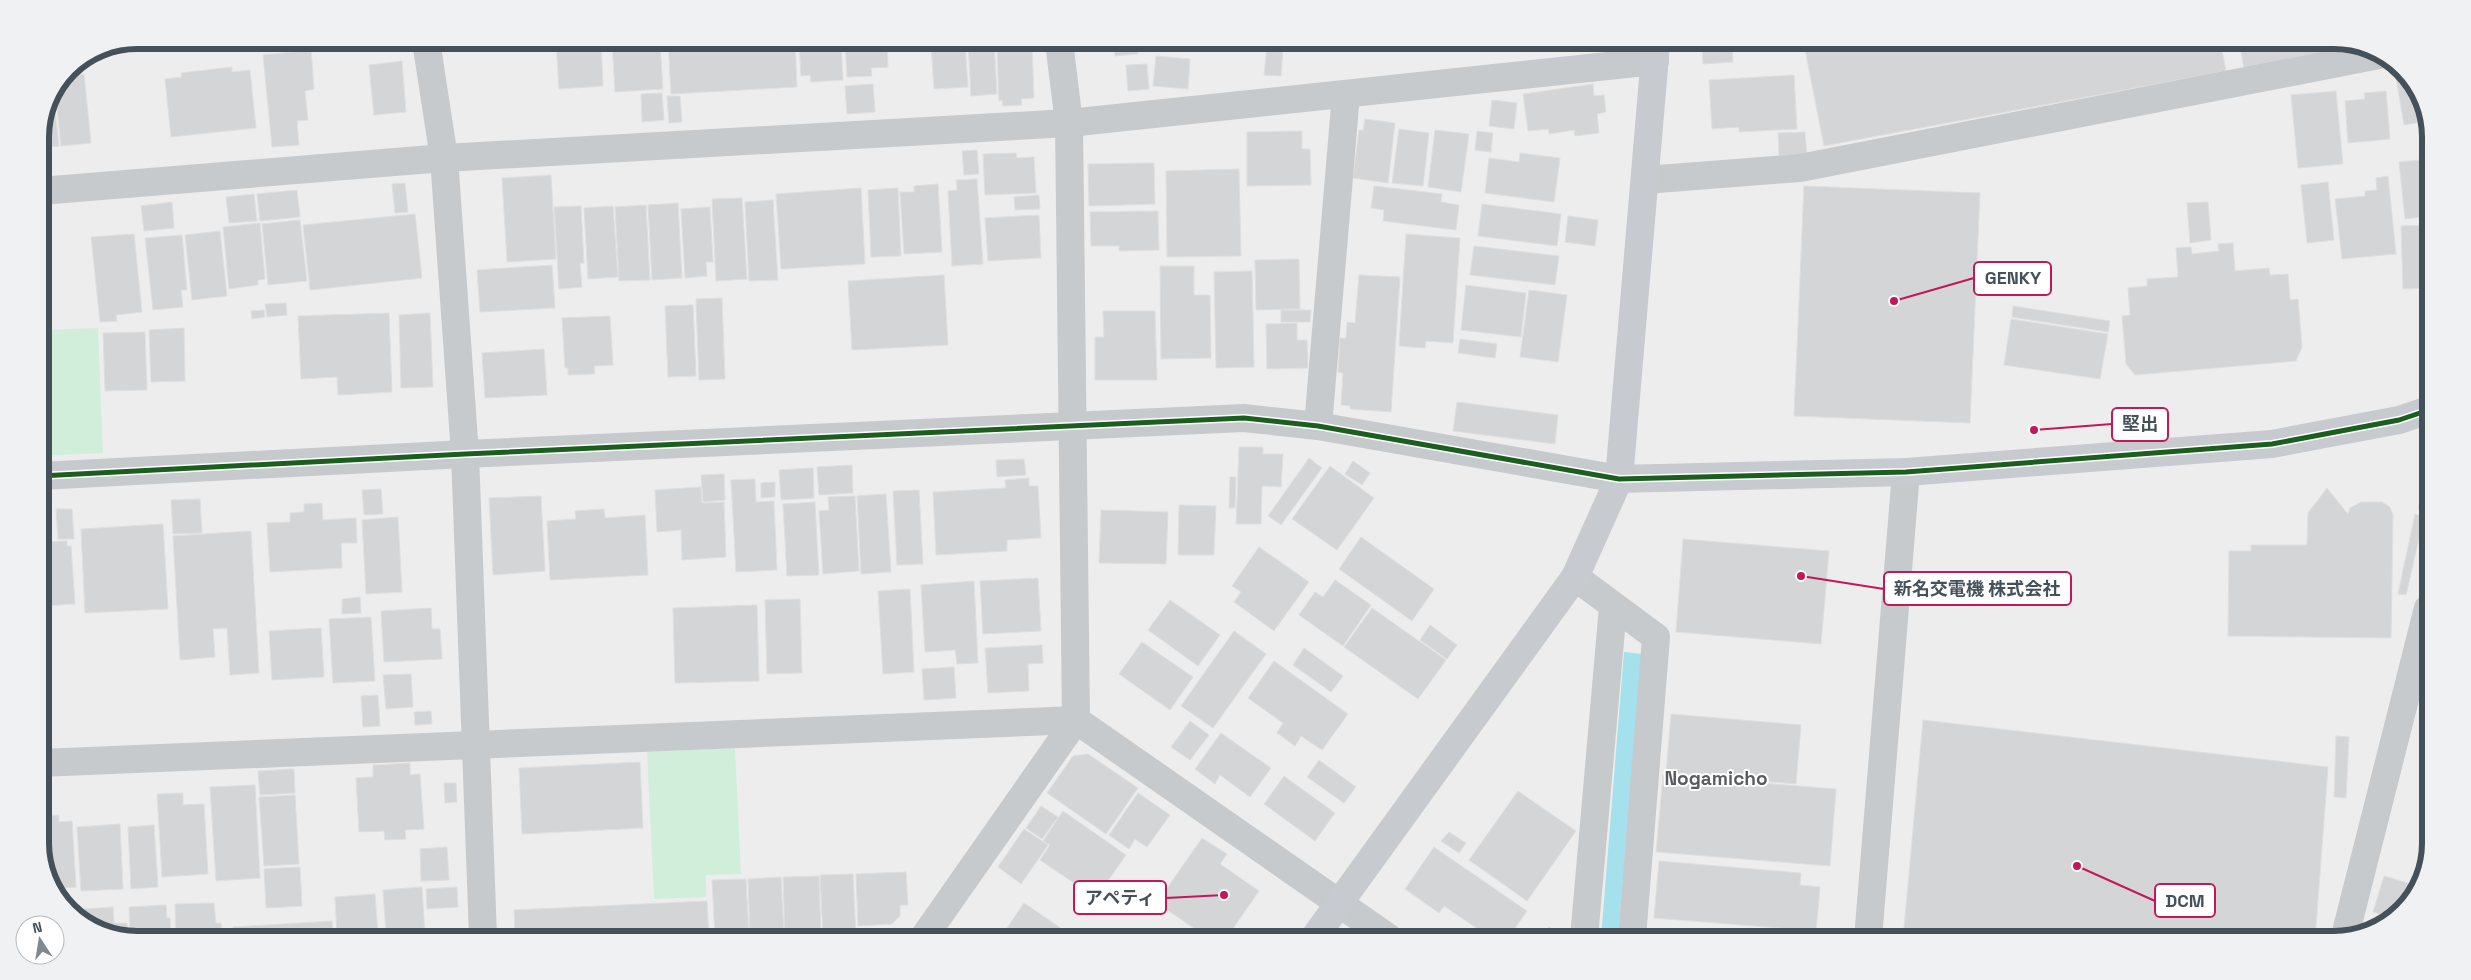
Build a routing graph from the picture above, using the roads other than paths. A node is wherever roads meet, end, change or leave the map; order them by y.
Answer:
1 (427, 49) edge
2 (1060, 49) edge
3 (1656, 52) edge
4 (2370, 57) edge
5 (1346, 94) junction
6 (1069, 123) junction
7 (444, 158) junction
8 (1645, 180) junction
9 (49, 189) edge
10 (2422, 412) edge
11 (1073, 425) junction
12 (1318, 426) junction
13 (465, 454) junction
14 (1906, 472) junction
15 (49, 476) edge
16 (1619, 480) junction
17 (1575, 577) junction
18 (1613, 607) junction
19 (2422, 632) edge
20 (1076, 720) junction
21 (476, 745) junction
22 (49, 762) edge
23 (1339, 903) junction
24 (2346, 930) edge
25 (483, 931) edge
26 (928, 931) edge
27 (1319, 931) edge
28 (1379, 931) edge
29 (1585, 931) edge
30 (1633, 931) edge
31 (1869, 931) edge

1 - 7 street
2 - 6 street
3 - 5 street
3 - 8 street
4 - 8 street
5 - 6 street
5 - 12 street
6 - 7 street
6 - 11 street
7 - 9 street
7 - 13 street
8 - 16 street
10 - 14 street
11 - 12 street
11 - 13 street
11 - 20 street
12 - 16 street
13 - 15 street
13 - 21 street
14 - 16 street
14 - 31 street
16 - 17 street
17 - 18 street
17 - 23 street
18 - 29 street
18 - 30 street
19 - 24 street
20 - 21 street
20 - 23 street
20 - 26 street
21 - 22 street
21 - 25 street
23 - 27 street
23 - 28 street

